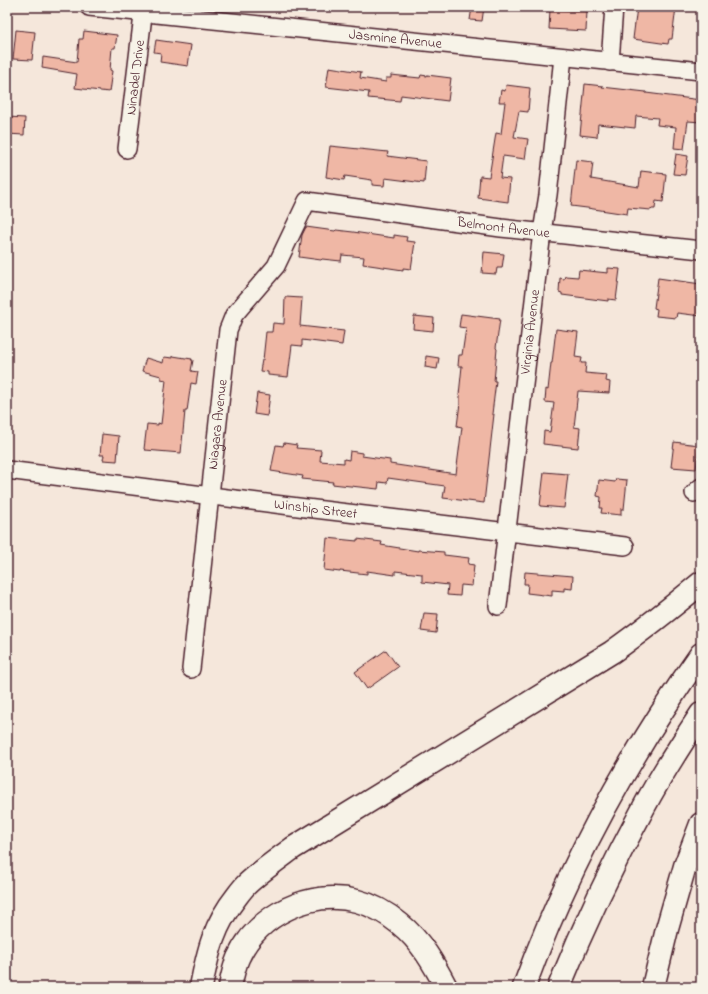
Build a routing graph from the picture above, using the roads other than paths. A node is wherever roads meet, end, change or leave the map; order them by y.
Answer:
1 (89, 7) edge
2 (614, 7) edge
3 (144, 10) edge
4 (563, 57) junction
5 (610, 62) junction
6 (701, 71) edge
7 (127, 149) dead end
8 (307, 202) joint
9 (542, 232) junction
10 (701, 250) edge
11 (7, 470) edge
12 (210, 495) junction
13 (506, 533) junction
14 (625, 546) dead end
15 (701, 583) edge
16 (498, 606) dead end
17 (701, 654) edge
18 (191, 669) dead end
19 (701, 714) edge
20 (701, 824) edge
21 (574, 951) junction
22 (201, 987) edge
23 (230, 987) edge
24 (446, 987) edge
25 (524, 987) edge
26 (559, 987) edge
27 (568, 987) edge
28 (653, 987) edge

1 - 3 street, Jasmine Avenue
2 - 5 street
3 - 4 street, Jasmine Avenue
3 - 7 street, Ninadel Drive
4 - 5 street, Jasmine Avenue
4 - 9 street, Virginia Avenue
5 - 6 street, Jasmine Avenue
8 - 9 street, Belmont Avenue
8 - 12 street, Niagara Avenue
9 - 10 street, Belmont Avenue
9 - 13 street, Virginia Avenue
11 - 12 street, Winship Street
12 - 13 street, Winship Street
12 - 18 street, Niagara Avenue
13 - 14 street, Winship Street
13 - 16 street, Virginia Avenue
15 - 22 highway
17 - 25 highway
19 - 21 highway
20 - 28 highway
21 - 26 highway
21 - 27 highway
23 - 24 highway

